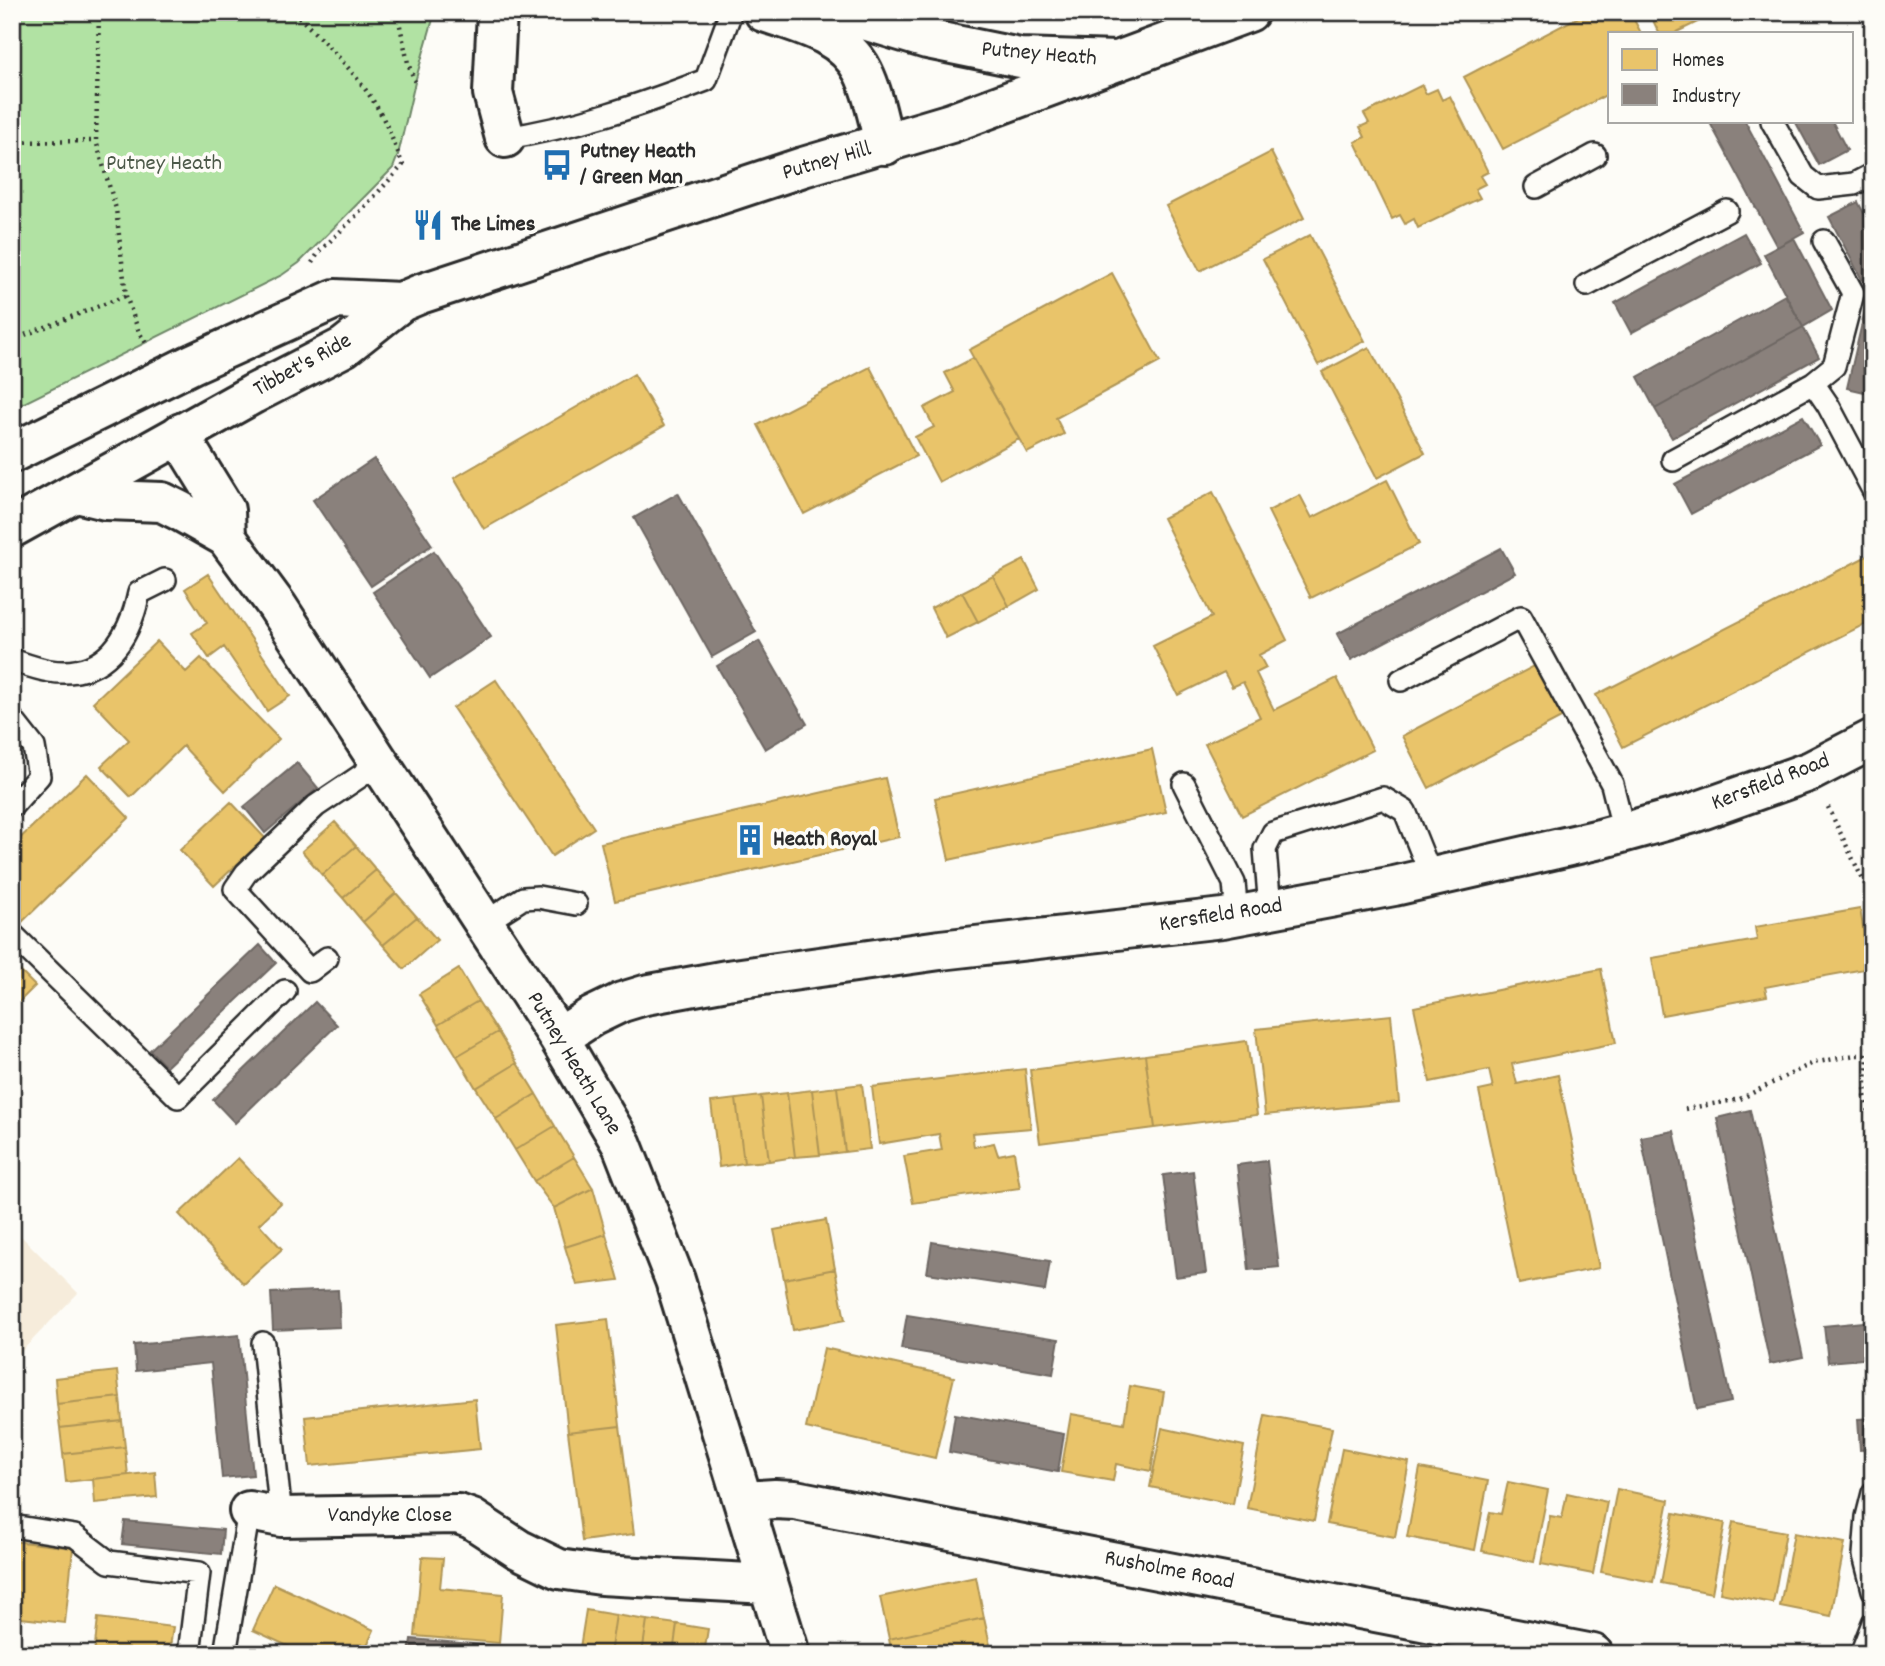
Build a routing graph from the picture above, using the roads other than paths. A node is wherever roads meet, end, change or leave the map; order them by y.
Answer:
1 (497, 12) edge
2 (731, 12) edge
3 (807, 12) edge
4 (838, 12) edge
5 (1249, 12) edge
6 (766, 13) edge
7 (1120, 62) junction
8 (1773, 122) edge
9 (505, 138) joint
10 (885, 145) junction
11 (1595, 155) dead end
12 (1873, 174) edge
13 (1536, 187) dead end
14 (1727, 211) dead end
15 (1824, 241) dead end
16 (1587, 285) dead end
17 (401, 302) junction
18 (1813, 383) junction
19 (181, 433) junction
20 (12, 453) edge
21 (1672, 460) dead end
22 (1873, 490) edge
23 (77, 492) junction
24 (12, 528) edge
25 (226, 537) junction
26 (165, 580) dead end
27 (12, 660) edge
28 (1401, 680) dead end
29 (12, 719) edge
30 (1873, 739) edge
31 (380, 763) junction
32 (1184, 784) dead end
33 (12, 806) edge
34 (1624, 832) junction
35 (1432, 878) junction
36 (576, 904) dead end
37 (1254, 912) junction
38 (484, 923) junction
39 (12, 934) edge
40 (327, 958) dead end
41 (285, 991) dead end
42 (559, 1038) junction
43 (264, 1343) dead end
44 (1873, 1493) edge
45 (743, 1502) junction
46 (265, 1514) junction
47 (12, 1526) edge
48 (768, 1584) junction
49 (1873, 1590) edge
50 (1873, 1623) edge
51 (189, 1654) edge
52 (225, 1654) edge
53 (790, 1654) edge
54 (1593, 1654) edge
55 (1861, 1654) edge

1 - 9 street
2 - 9 lane
3 - 6 street
4 - 7 street, Putney Heath
5 - 7 street, Putney Hill
6 - 10 street
7 - 10 street, Putney Hill
8 - 12 lane
10 - 17 street, Putney Hill
11 - 13 lane
14 - 16 lane
15 - 18 lane
17 - 19 street, Tibbet's Ride
17 - 20 street, Tibbet's Ride
18 - 21 lane
18 - 22 lane
19 - 23 street, Tibbet's Ride
19 - 25 street, Putney Heath Lane
23 - 24 street, Tibbet's Ride
23 - 25 street, Putney Heath Lane
25 - 31 street, Putney Heath Lane
26 - 27 lane
28 - 34 lane
29 - 33 lane
30 - 34 street, Kersfield Road
31 - 38 street, Putney Heath Lane
31 - 40 lane
32 - 37 lane
34 - 35 street, Kersfield Road
35 - 37 street, Kersfield Road
35 - 37 lane
36 - 38 lane
37 - 42 street, Kersfield Road
38 - 42 street, Putney Heath Lane
39 - 41 lane
42 - 45 street, Putney Heath Lane
43 - 46 lane
44 - 49 lane
45 - 48 street, Putney Heath Lane
45 - 54 street, Rusholme Road
46 - 48 street, Vandyke Close
46 - 52 lane
47 - 51 lane
48 - 53 street, Putney Heath Lane
50 - 55 lane

